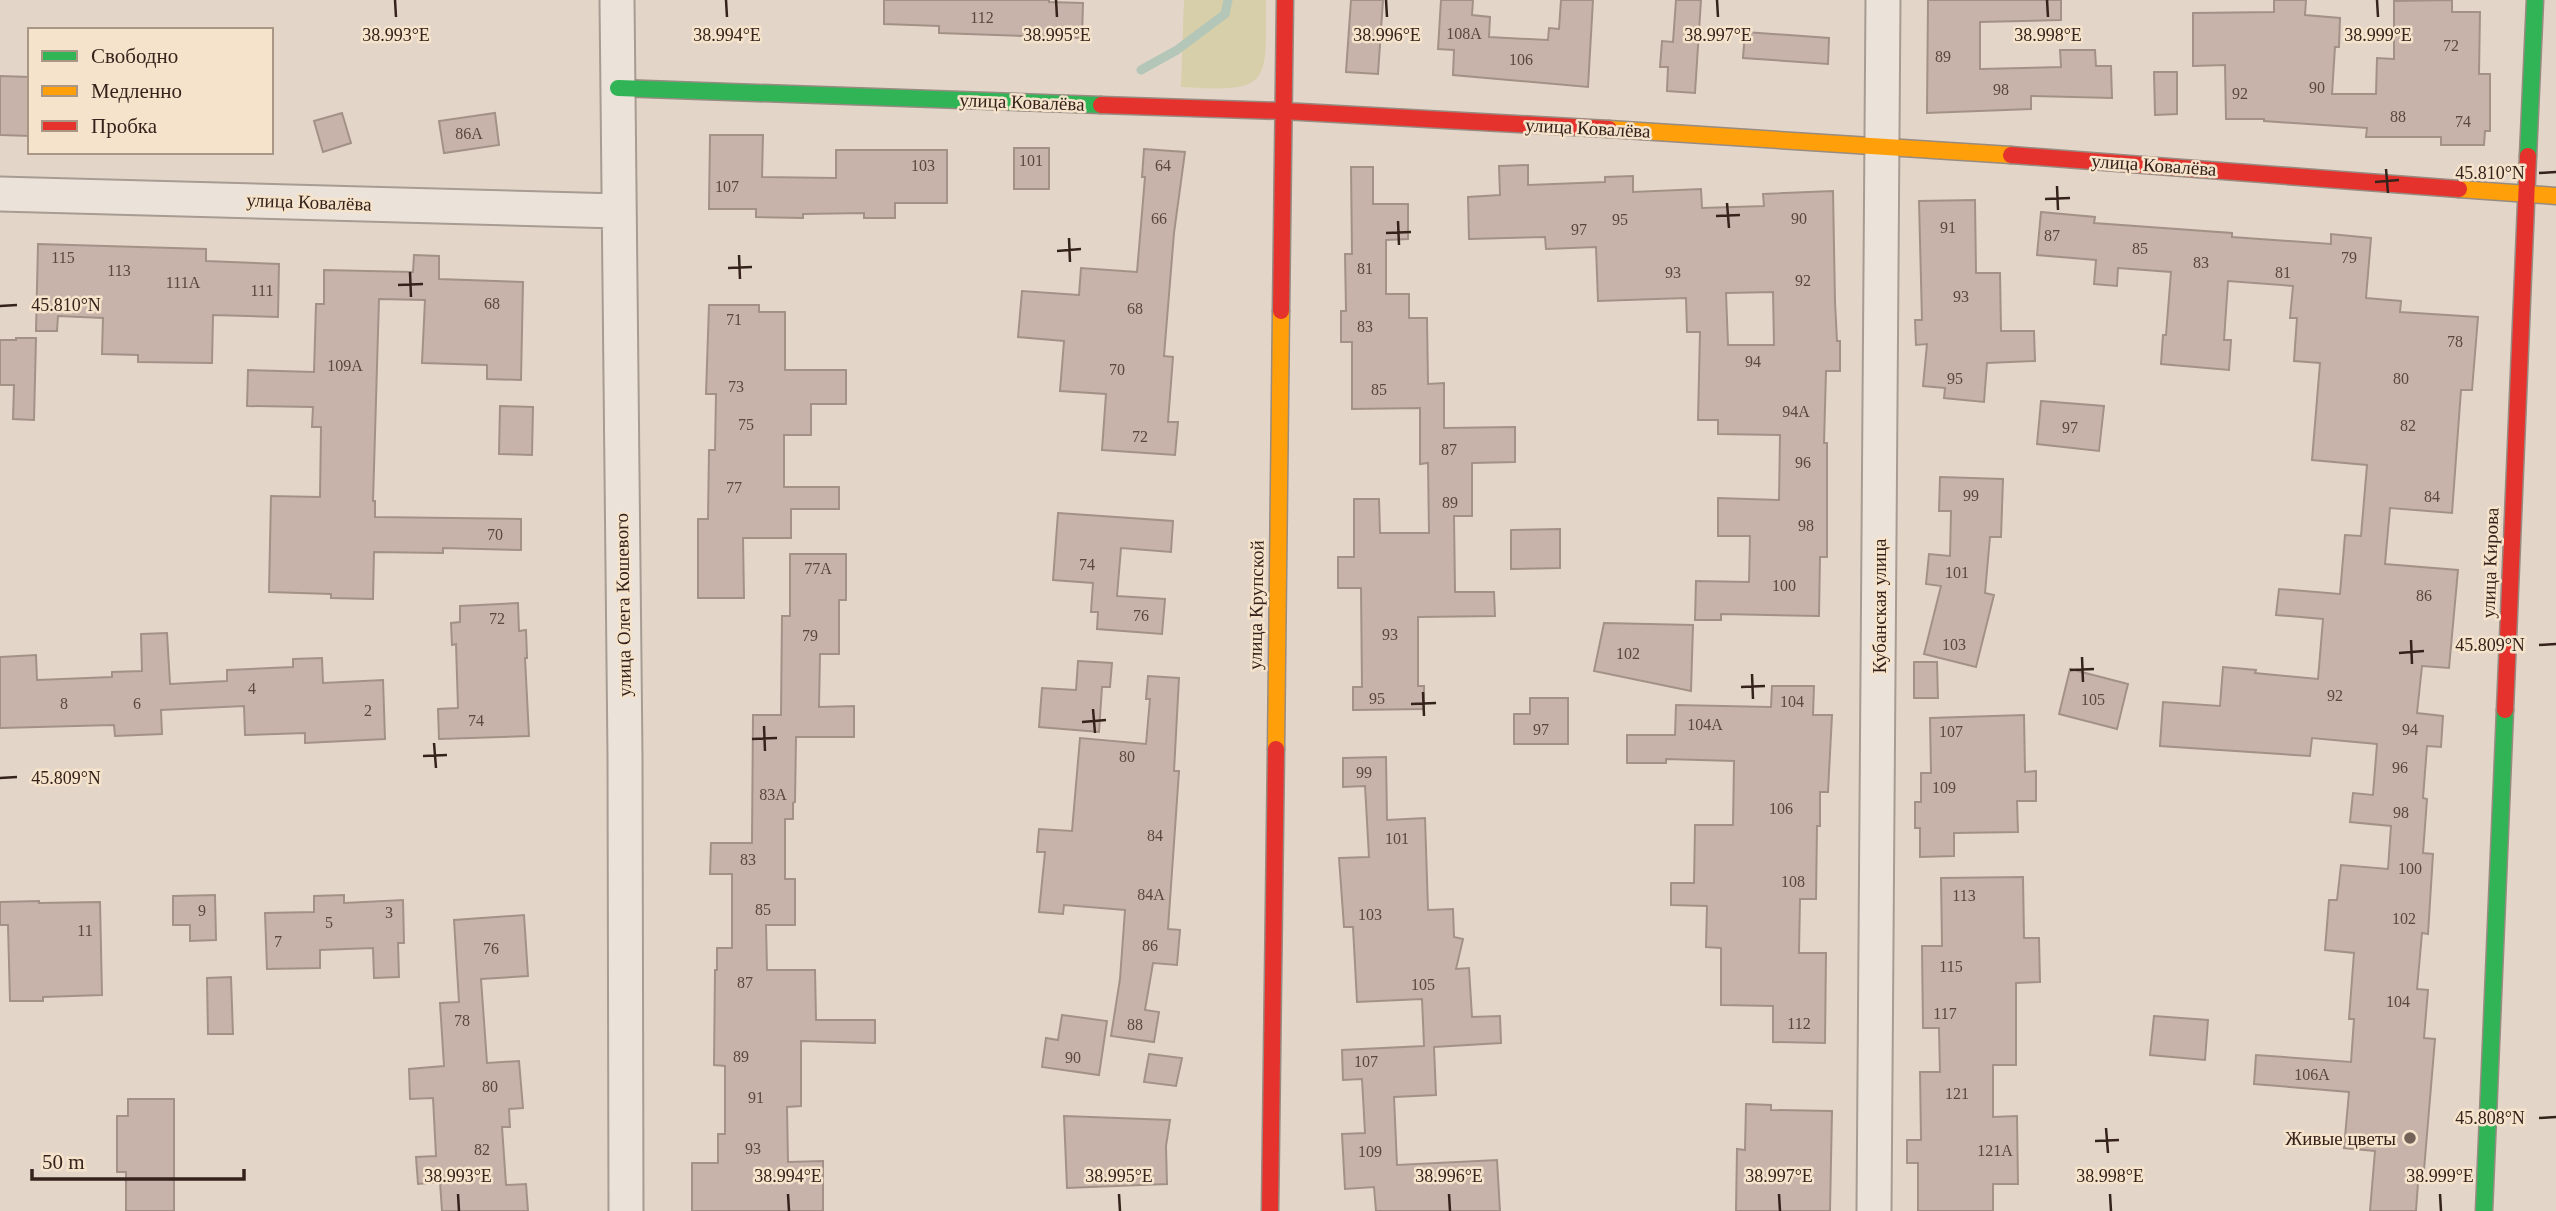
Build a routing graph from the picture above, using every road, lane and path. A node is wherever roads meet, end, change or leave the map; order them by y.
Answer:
1 (617, 0) edge
2 (1285, 0) edge
3 (1883, 0) edge
4 (2535, 0) edge
5 (618, 89) junction
6 (1283, 111) junction
7 (1883, 145) junction
8 (0, 194) edge
9 (2527, 194) junction
10 (2556, 196) edge
11 (618, 211) junction
12 (626, 1211) edge
13 (1270, 1211) edge
14 (1874, 1211) edge
15 (2484, 1211) edge

1 - 5 street, улица Олега Кошевого
2 - 6 street, улица Крупской
3 - 7 street, Кубанская улица
4 - 9 street, улица Кирова
5 - 6 street, улица Ковалёва
5 - 11 street, улица Олега Кошевого
6 - 7 street, улица Ковалёва
6 - 13 street, улица Крупской
7 - 9 street, улица Ковалёва
7 - 14 street, Кубанская улица
8 - 11 street, улица Ковалёва
9 - 10 street, улица Ковалёва
9 - 15 street, улица Кирова
11 - 12 street, улица Олега Кошевого

